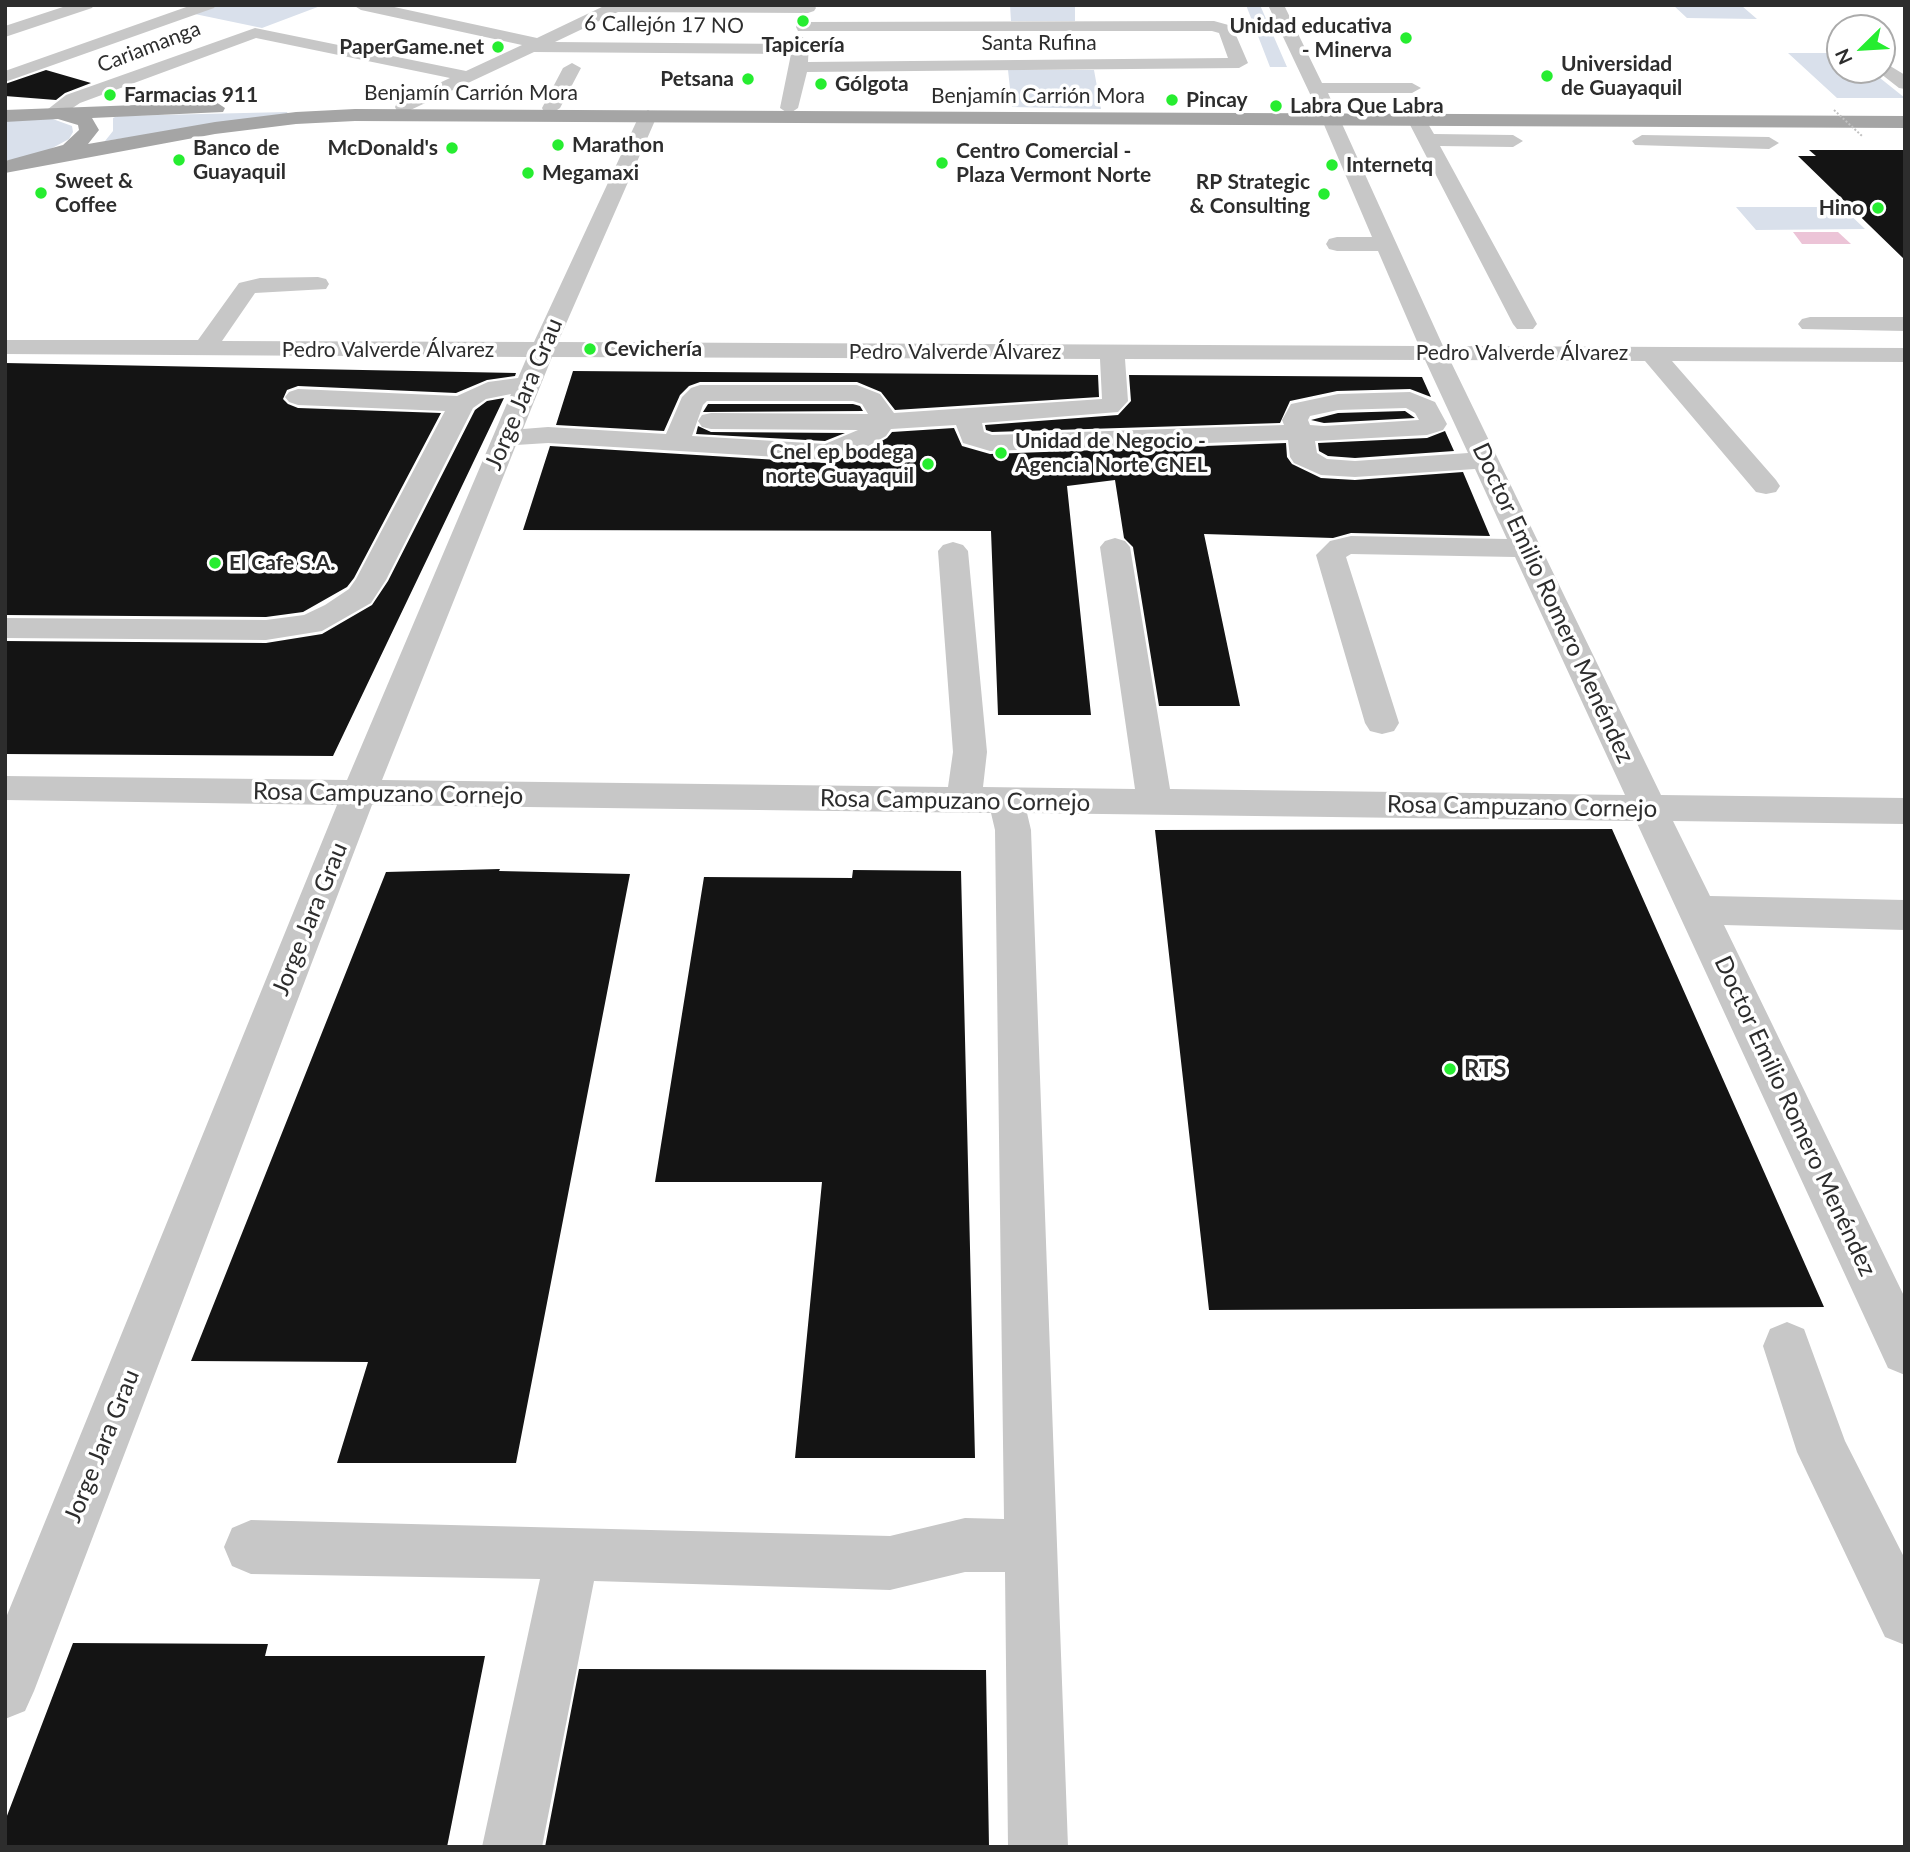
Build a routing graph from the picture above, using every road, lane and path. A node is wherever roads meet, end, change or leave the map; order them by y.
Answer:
1 (86, 5) edge
2 (208, 5) edge
3 (361, 5) edge
4 (1276, 5) edge
5 (808, 7) edge
6 (582, 8) dead end
7 (614, 8) edge
8 (804, 27) junction
9 (5, 32) edge
10 (533, 45) junction
11 (798, 49) junction
12 (799, 67) junction
13 (572, 68) dead end
14 (5, 77) edge
15 (470, 77) junction
16 (1316, 88) junction
17 (1412, 88) dead end
18 (5, 106) edge
19 (404, 107) junction
20 (551, 108) junction
21 (789, 108) junction
22 (1834, 110) dead end
23 (52, 113) junction
24 (1905, 114) edge
25 (5, 116) edge
26 (648, 116) junction
27 (1329, 116) junction
28 (1724, 122) junction
29 (1905, 122) edge
30 (1422, 130) junction
31 (1861, 136) dead end
32 (1513, 141) dead end
33 (1642, 141) dead end
34 (1743, 142) junction
35 (1769, 142) dead end
36 (49, 157) junction
37 (12, 167) edge
38 (1337, 244) dead end
39 (1386, 244) junction
40 (318, 285) dead end
41 (1525, 324) dead end
42 (1810, 324) dead end
43 (1905, 324) edge
44 (5, 347) edge
45 (205, 348) junction
46 (542, 351) junction
47 (1112, 352) junction
48 (1434, 353) junction
49 (1652, 354) junction
50 (1905, 355) edge
51 (527, 385) junction
52 (298, 397) dead end
53 (462, 404) junction
54 (967, 417) junction
55 (881, 422) junction
56 (680, 432) junction
57 (1300, 432) junction
58 (505, 438) junction
59 (1485, 460) junction
60 (1447, 462) junction
61 (1766, 486) dead end
62 (1115, 547) dead end
63 (1527, 548) junction
64 (953, 551) dead end
65 (5, 628) edge
66 (1382, 723) dead end
67 (5, 788) edge
68 (359, 794) junction
69 (964, 801) junction
70 (1006, 802) junction
71 (1155, 803) junction
72 (1651, 809) junction
73 (1905, 811) edge
74 (1698, 910) junction
75 (1905, 915) edge
76 (1787, 1346) dead end
77 (1905, 1351) edge
78 (1031, 1546) junction
79 (251, 1547) dead end
80 (573, 1553) junction
81 (1905, 1617) edge
82 (5, 1691) edge
83 (512, 1847) edge
84 (1038, 1847) edge

1 - 9 street
2 - 14 street
3 - 10 street, 6 Callejón 17 NO
4 - 16 street, Doctor Emilio Romero Menéndez
5 - 7 street
5 - 8 street
6 - 7 street
7 - 10 street
8 - 11 street
8 - 12 street, Santa Rufina
10 - 11 street, 6 Callejón 17 NO
10 - 15 street
11 - 12 street
12 - 21 street
13 - 20 street
15 - 19 street
15 - 23 street, Cariamanga
16 - 17 street
16 - 27 street, Doctor Emilio Romero Menéndez
18 - 23 main road, Benjamín Carrión Mora
19 - 20 main road, Benjamín Carrión Mora
19 - 23 main road, Benjamín Carrión Mora
20 - 21 main road, Benjamín Carrión Mora
21 - 27 main road, Benjamín Carrión Mora
22 - 31 path, bridge
23 - 25 main road
23 - 36 main road
24 - 27 main road, Benjamín Carrión Mora
26 - 27 main road, Benjamín Carrión Mora
26 - 36 main road, Benjamín Carrión Mora
26 - 46 street, Jorge Jara Grau
27 - 30 main road, Benjamín Carrión Mora
27 - 39 street, Doctor Emilio Romero Menéndez
28 - 29 main road, Benjamín Carrión Mora
28 - 30 main road, Benjamín Carrión Mora
28 - 34 street
30 - 32 street
30 - 41 street
33 - 34 street
34 - 35 street
36 - 37 main road
38 - 39 street
39 - 48 street, Doctor Emilio Romero Menéndez
40 - 45 street
42 - 43 street
44 - 45 street, Pedro Valverde Álvarez
45 - 46 street, Pedro Valverde Álvarez
46 - 47 street, Pedro Valverde Álvarez
46 - 51 street, Jorge Jara Grau
47 - 48 street, Pedro Valverde Álvarez
47 - 54 street
48 - 49 street, Pedro Valverde Álvarez
48 - 59 street, Doctor Emilio Romero Menéndez
49 - 50 street, Pedro Valverde Álvarez
49 - 61 street
51 - 53 street
51 - 58 street, Jorge Jara Grau
52 - 53 street
53 - 65 street
54 - 55 street
54 - 57 street
55 - 56 street
55 - 56 street
56 - 58 street
57 - 60 street
57 - 60 street
58 - 68 street, Jorge Jara Grau
59 - 60 street
59 - 63 street, Doctor Emilio Romero Menéndez
62 - 71 street
63 - 66 street
63 - 72 street, Doctor Emilio Romero Menéndez
64 - 69 street
67 - 68 street, Rosa Campuzano Cornejo
68 - 69 street, Rosa Campuzano Cornejo
68 - 82 street, Jorge Jara Grau
69 - 70 street, Rosa Campuzano Cornejo
70 - 71 street, Rosa Campuzano Cornejo
70 - 78 street
71 - 72 street, Rosa Campuzano Cornejo
72 - 73 street, Rosa Campuzano Cornejo
72 - 74 street, Doctor Emilio Romero Menéndez
74 - 75 street
74 - 77 street, Doctor Emilio Romero Menéndez
76 - 81 street
78 - 80 street
78 - 84 street
79 - 80 street
80 - 83 street

